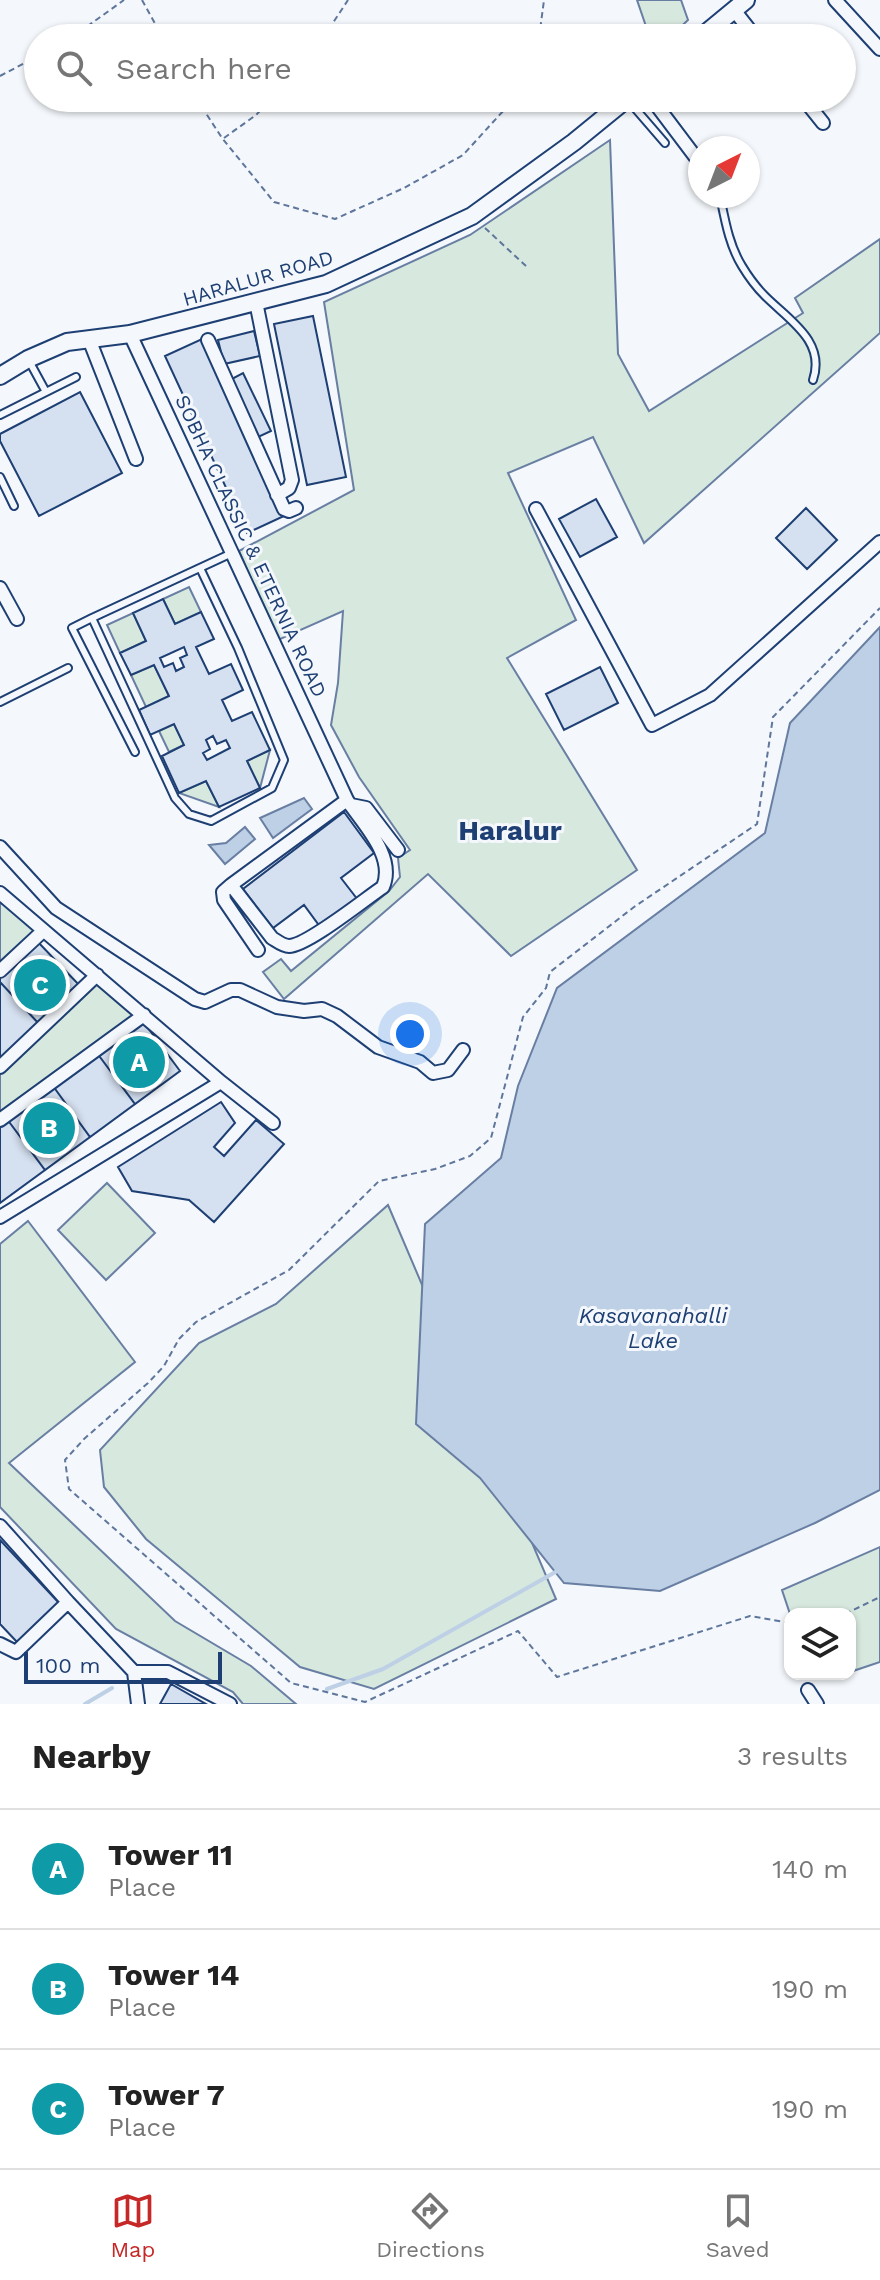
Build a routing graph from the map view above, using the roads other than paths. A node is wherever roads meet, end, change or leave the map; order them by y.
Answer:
1 (835, 0) edge
2 (740, 5) edge
3 (717, 24) edge
4 (749, 24) edge
5 (880, 49) edge
6 (611, 112) edge
7 (640, 112) edge
8 (662, 112) edge
9 (814, 112) edge
10 (823, 123) dead end
11 (665, 143) dead end
12 (688, 147) edge
13 (722, 208) edge
14 (256, 302) junction
15 (130, 334) junction
16 (89, 339) junction
17 (208, 340) dead end
18 (28, 359) junction
19 (0, 376) edge
20 (76, 377) dead end
21 (813, 380) dead end
22 (46, 392) junction
23 (0, 415) edge
24 (136, 459) dead end
25 (0, 477) edge
26 (277, 495) junction
27 (14, 506) dead end
28 (296, 508) dead end
29 (536, 509) dead end
30 (880, 542) edge
31 (232, 553) junction
32 (200, 568) junction
33 (0, 588) edge
34 (92, 618) junction
35 (17, 619) dead end
36 (68, 668) dead end
37 (0, 702) edge
38 (135, 752) dead end
39 (349, 802) junction
40 (0, 847) edge
41 (398, 850) dead end
42 (231, 885) junction
43 (1, 897) edge
44 (43, 931) junction
45 (258, 950) dead end
46 (0, 971) edge
47 (97, 975) junction
48 (144, 1015) junction
49 (463, 1050) dead end
50 (0, 1067) edge
51 (221, 1082) junction
52 (0, 1120) edge
53 (273, 1123) dead end
54 (0, 1217) edge
55 (0, 1526) edge
56 (68, 1602) junction
57 (0, 1644) edge
58 (134, 1672) junction
59 (808, 1690) dead end
60 (138, 1704) edge
61 (230, 1704) edge
62 (817, 1704) edge

1 - 5 street
2 - 3 street
2 - 4 street
6 - 14 street, HARALUR ROAD
7 - 11 lane
8 - 12 street
9 - 10 street
13 - 21 lane
14 - 15 street, HARALUR ROAD
14 - 26 street
15 - 16 street, HARALUR ROAD
15 - 31 street, SOBHA CLASSIC & ETERNIA ROAD
16 - 18 street, HARALUR ROAD
16 - 24 street
17 - 26 street
18 - 19 street, HARALUR ROAD
18 - 22 lane
20 - 22 lane
22 - 23 lane
25 - 27 lane
26 - 28 street
29 - 30 street
31 - 32 lane
31 - 39 street, SOBHA CLASSIC & ETERNIA ROAD
32 - 34 lane
32 - 34 lane
33 - 35 street
34 - 38 lane
36 - 37 lane
39 - 41 street
39 - 42 street
39 - 42 street, SOBHA CLASSIC & ETERNIA ROAD
40 - 49 street
42 - 45 street
43 - 44 street
44 - 46 street
44 - 47 street
47 - 48 street
47 - 50 street
48 - 51 street
48 - 52 street
51 - 53 street
51 - 54 street
55 - 56 street
56 - 57 street
56 - 58 street
58 - 60 street
58 - 61 street
59 - 62 street

